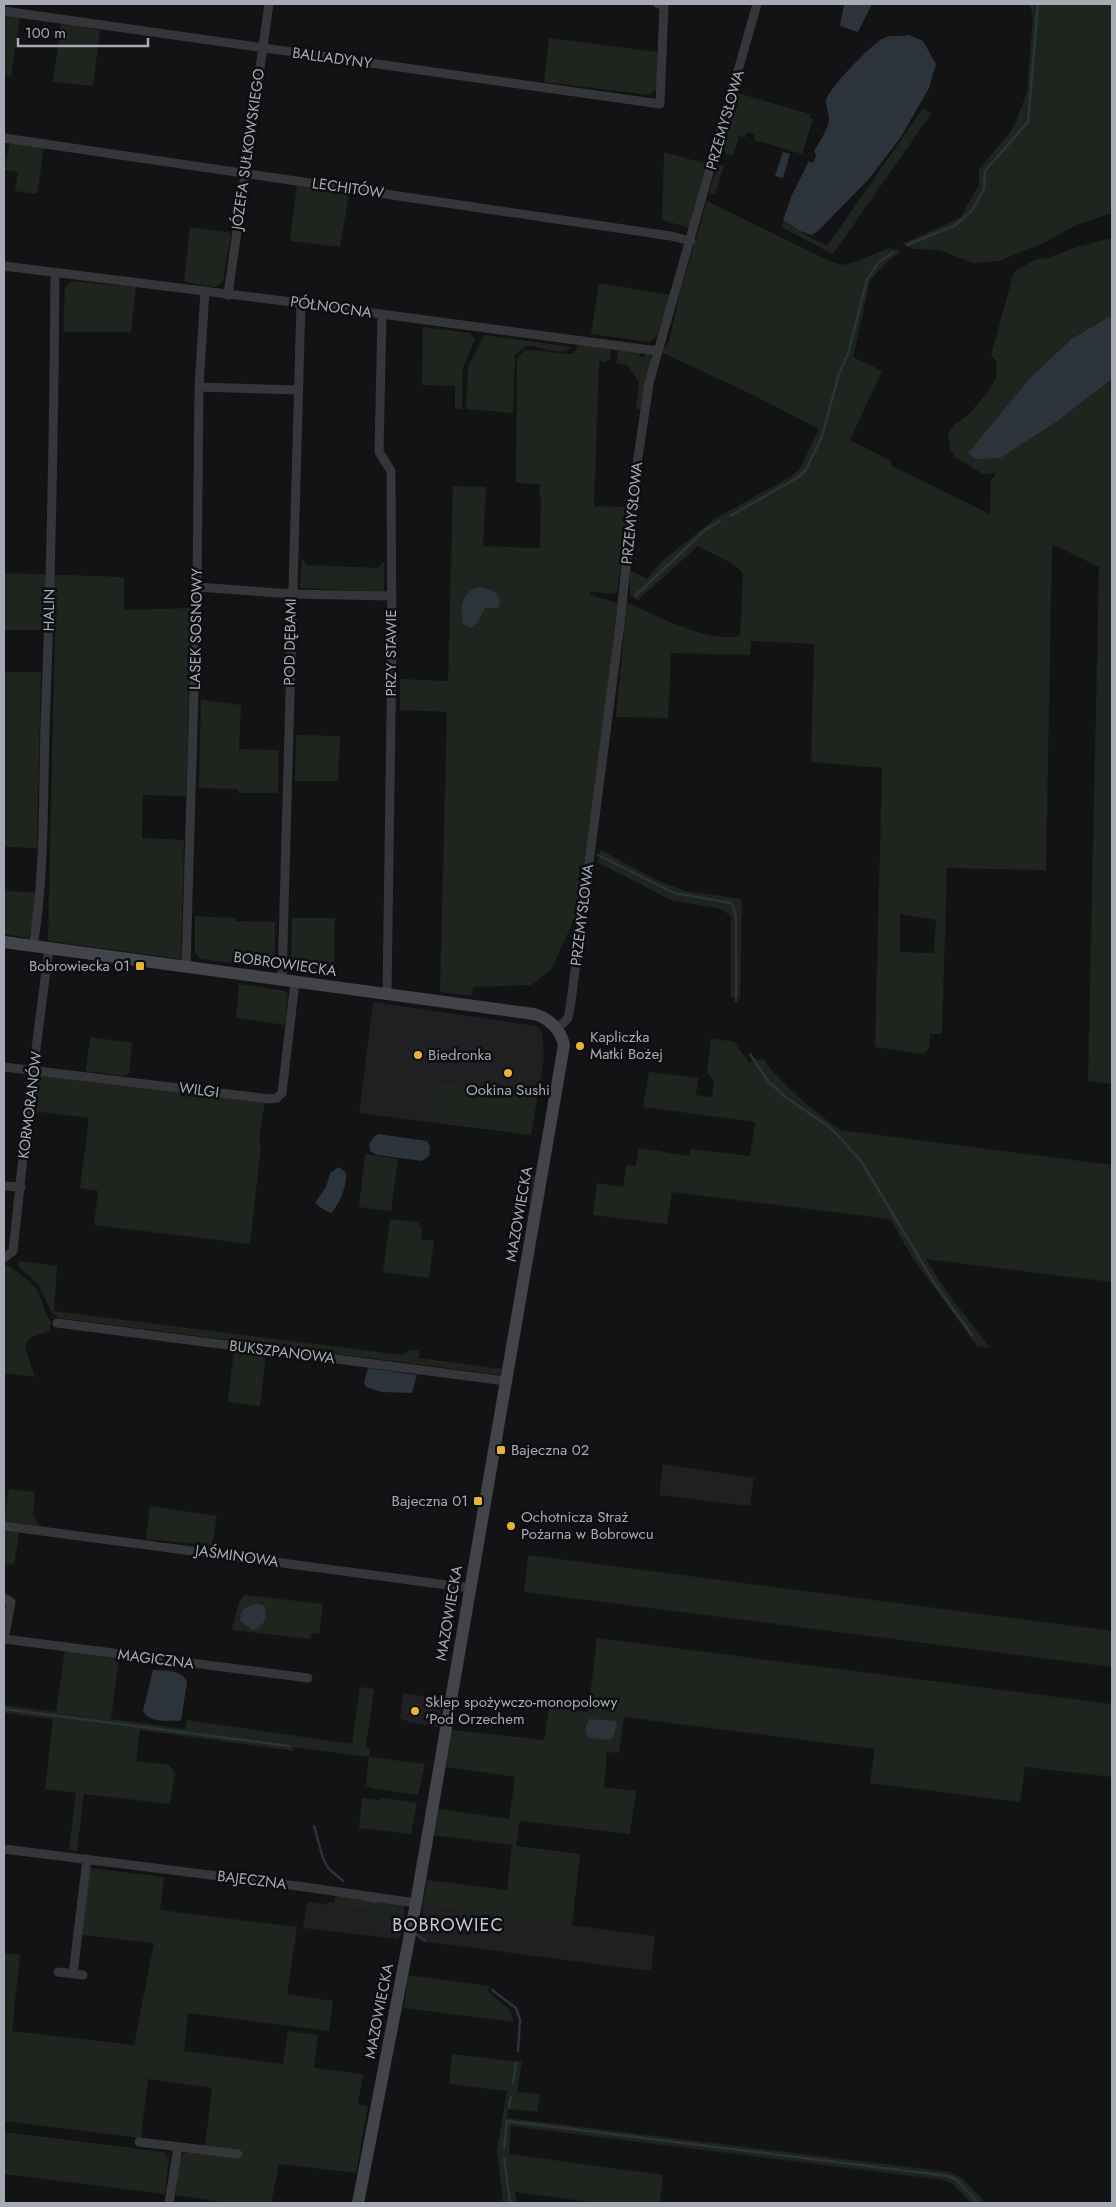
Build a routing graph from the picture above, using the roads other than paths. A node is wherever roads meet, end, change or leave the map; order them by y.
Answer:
1 (269, 4) edge
2 (661, 4) edge
3 (757, 4) edge
4 (4, 11) edge
5 (262, 49) junction
6 (4, 138) edge
7 (245, 174) junction
8 (691, 240) junction
9 (4, 266) edge
10 (55, 273) junction
11 (205, 292) junction
12 (228, 295) junction
13 (301, 303) junction
14 (382, 314) junction
15 (658, 351) junction
16 (199, 387) junction
17 (298, 390) junction
18 (197, 587) junction
19 (292, 594) junction
20 (391, 596) junction
21 (4, 942) edge
22 (33, 946) junction
23 (49, 948) junction
24 (186, 967) junction
25 (282, 980) junction
26 (295, 982) junction
27 (387, 994) junction
28 (557, 1029) junction
29 (4, 1067) edge
30 (34, 1070) junction
31 (4, 1186) edge
32 (21, 1187) junction
33 (4, 1258) edge
34 (57, 1323) dead end
35 (506, 1381) junction
36 (4, 1526) edge
37 (470, 1588) junction
38 (7, 1600) edge
39 (4, 1639) edge
40 (308, 1678) dead end
41 (4, 1849) edge
42 (87, 1859) junction
43 (416, 1903) junction
44 (58, 1972) dead end
45 (73, 1974) junction
46 (84, 1976) dead end
47 (139, 2142) dead end
48 (178, 2148) junction
49 (238, 2154) dead end
50 (169, 2203) edge
51 (358, 2203) edge

1 - 5 street, JÓZEFA SUŁKOWSKIEGO
2 - 5 street, BALLADYNY
3 - 8 street, PRZEMYSŁOWA
4 - 5 street, BALLADYNY
5 - 7 street, JÓZEFA SUŁKOWSKIEGO
6 - 7 street, LECHITÓW
7 - 8 street, LECHITÓW
7 - 12 street, JÓZEFA SUŁKOWSKIEGO
8 - 15 street, PRZEMYSŁOWA
9 - 10 street, PÓŁNOCNA
10 - 11 street, PÓŁNOCNA
10 - 22 street, HALIN
11 - 12 street, PÓŁNOCNA
11 - 16 street, LASEK SOSNOWY
12 - 13 street, PÓŁNOCNA
13 - 14 street, PÓŁNOCNA
13 - 17 street, POD DĘBAMI
14 - 15 street, PÓŁNOCNA
14 - 20 street, PRZY STAWIE
15 - 28 street, PRZEMYSŁOWA
16 - 17 street
16 - 18 street, LASEK SOSNOWY
17 - 19 street, POD DĘBAMI
18 - 19 street
18 - 24 street, LASEK SOSNOWY
19 - 20 street
19 - 25 street, POD DĘBAMI
20 - 27 street, PRZY STAWIE
21 - 22 street, BOBROWIECKA
22 - 23 street, BOBROWIECKA
23 - 24 street, BOBROWIECKA
23 - 30 street, KORMORANÓW
24 - 25 street, BOBROWIECKA
25 - 26 street, BOBROWIECKA
26 - 27 street, BOBROWIECKA
26 - 30 street, WILGI
27 - 28 street, BOBROWIECKA
28 - 35 street, MAZOWIECKA
29 - 30 street, WILGI
30 - 32 street, KORMORANÓW
31 - 32 street
32 - 33 street, KORMORANÓW
34 - 35 street, BUKSZPANOWA
35 - 37 street, MAZOWIECKA
36 - 37 street, JAŚMINOWA
37 - 43 street, MAZOWIECKA
38 - 39 street
39 - 40 street, MAGICZNA
41 - 42 street, BAJECZNA
42 - 43 street, BAJECZNA
42 - 45 street
43 - 51 street, MAZOWIECKA
44 - 45 street
45 - 46 street
47 - 48 street
48 - 49 street
48 - 50 street

